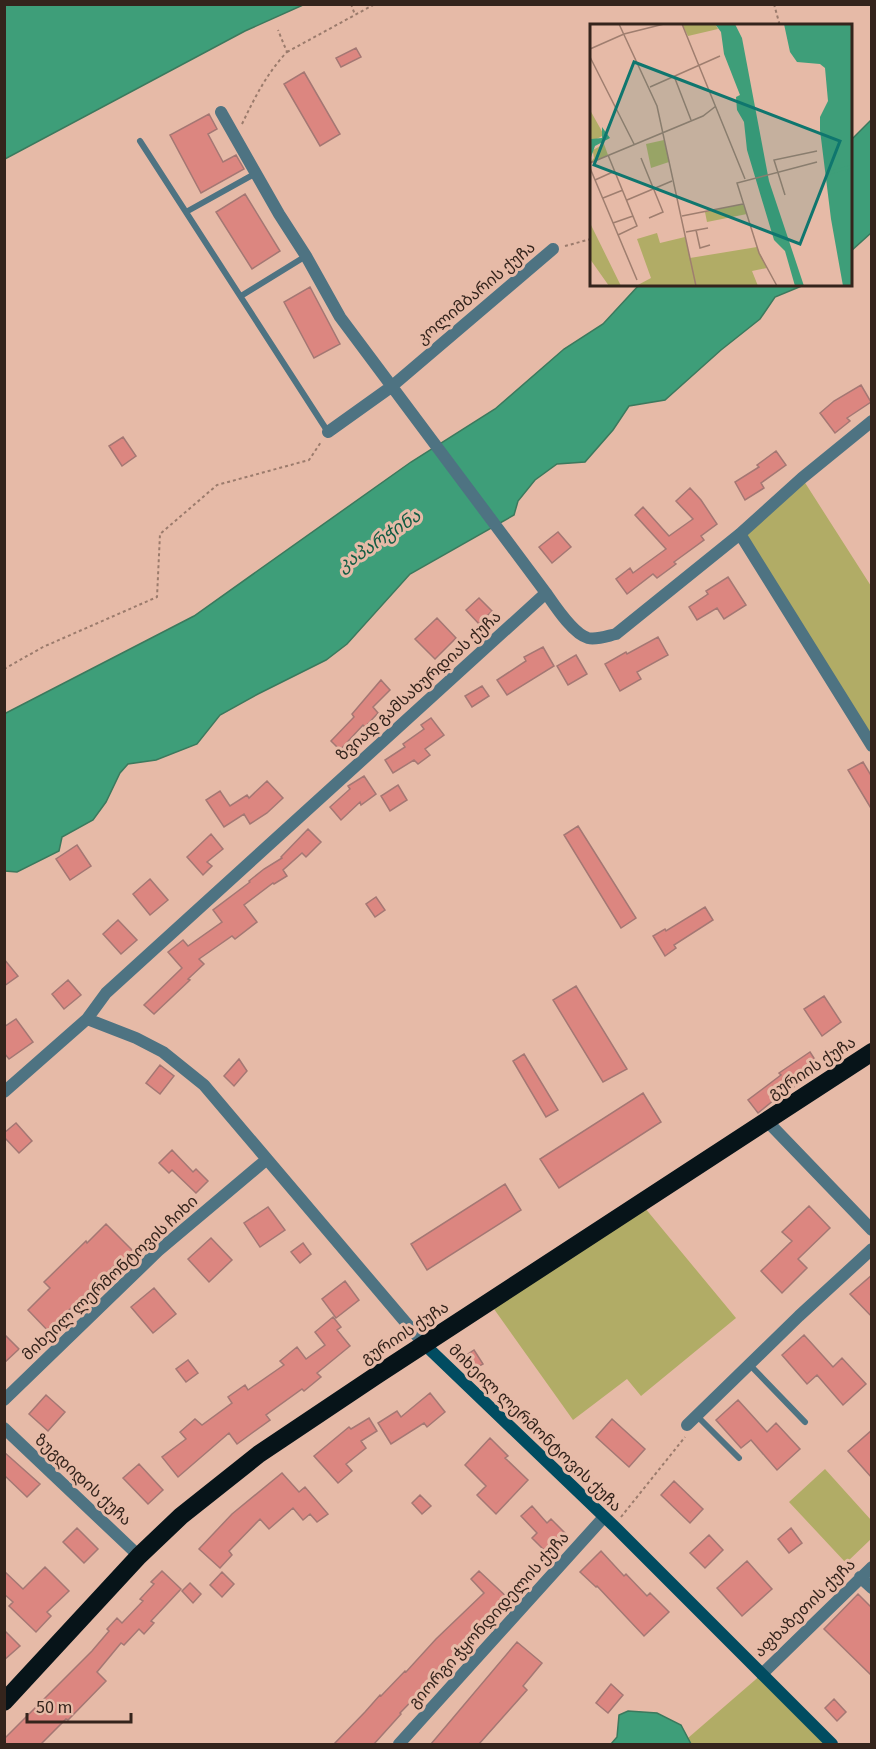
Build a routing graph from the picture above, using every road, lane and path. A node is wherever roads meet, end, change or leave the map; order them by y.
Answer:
1 (351, 4) edge
2 (375, 4) edge
3 (774, 4) edge
4 (355, 15) junction
5 (779, 24) edge
6 (278, 30) dead end
7 (287, 52) junction
8 (221, 112) dead end
9 (236, 137) junction
10 (140, 141) dead end
11 (256, 173) junction
12 (186, 212) junction
13 (590, 239) edge
14 (553, 249) joint
15 (306, 256) junction
16 (241, 296) junction
17 (391, 387) junction
18 (872, 421) edge
19 (328, 432) junction
20 (740, 534) junction
21 (546, 593) junction
22 (4, 669) edge
23 (872, 746) edge
24 (87, 1019) junction
25 (872, 1052) edge
26 (4, 1092) edge
27 (767, 1121) junction
28 (266, 1160) junction
29 (872, 1230) edge
30 (872, 1249) edge
31 (424, 1344) junction
32 (749, 1364) junction
33 (4, 1400) edge
34 (697, 1415) junction
35 (805, 1422) dead end
36 (687, 1425) joint
37 (4, 1428) edge
38 (739, 1458) dead end
39 (604, 1517) junction
40 (614, 1526) junction
41 (140, 1556) junction
42 (872, 1566) edge
43 (861, 1577) junction
44 (872, 1588) edge
45 (762, 1674) junction
46 (4, 1702) edge
47 (399, 1744) edge
48 (832, 1744) edge

1 - 4 path
2 - 4 path
3 - 5 path
4 - 7 path
6 - 7 path
7 - 9 path
8 - 9 street
9 - 11 street
10 - 12 lane
11 - 12 lane
11 - 15 street
12 - 16 lane
13 - 14 path, კოლიმბარის ქუჩა
14 - 17 street, კოლიმბარის ქუჩა
15 - 16 lane
15 - 17 street
16 - 19 lane
17 - 19 street, კოლიმბარის ქუჩა
17 - 21 street
18 - 20 street
19 - 22 path
20 - 21 street
20 - 23 street
21 - 24 street, ზვიად გამსახურდიას ქუჩა
24 - 26 street, ზვიად გამსახურდიას ქუჩა
24 - 28 street, მიხეილ ლერმონტოვის ქუჩა
25 - 27 highway, გურიის ქუჩა
27 - 29 street
27 - 31 highway, გურიის ქუჩა
28 - 31 street, მიხეილ ლერმონტოვის ქუჩა
28 - 33 street, მიხეილ ლერმონტოვის ჩიხი
30 - 32 street
31 - 39 street, მიხეილ ლერმონტოვის ქუჩა
31 - 41 highway, გურიის ქუჩა
32 - 34 street
32 - 35 lane
34 - 36 street
34 - 38 lane
36 - 40 path
37 - 41 street, ზუგდიდის ქუჩა
39 - 40 street, მიხეილ ლერმონტოვის ქუჩა
39 - 47 street, გიორგი ჭყონდიდელის ქუჩა
40 - 45 street, მიხეილ ლერმონტოვის ქუჩა
41 - 46 highway, გურიის ქუჩა
42 - 43 street, აფხაზეთის ქუჩა
43 - 44 street
43 - 45 street, აფხაზეთის ქუჩა
45 - 48 street, მიხეილ ლერმონტოვის ქუჩა

